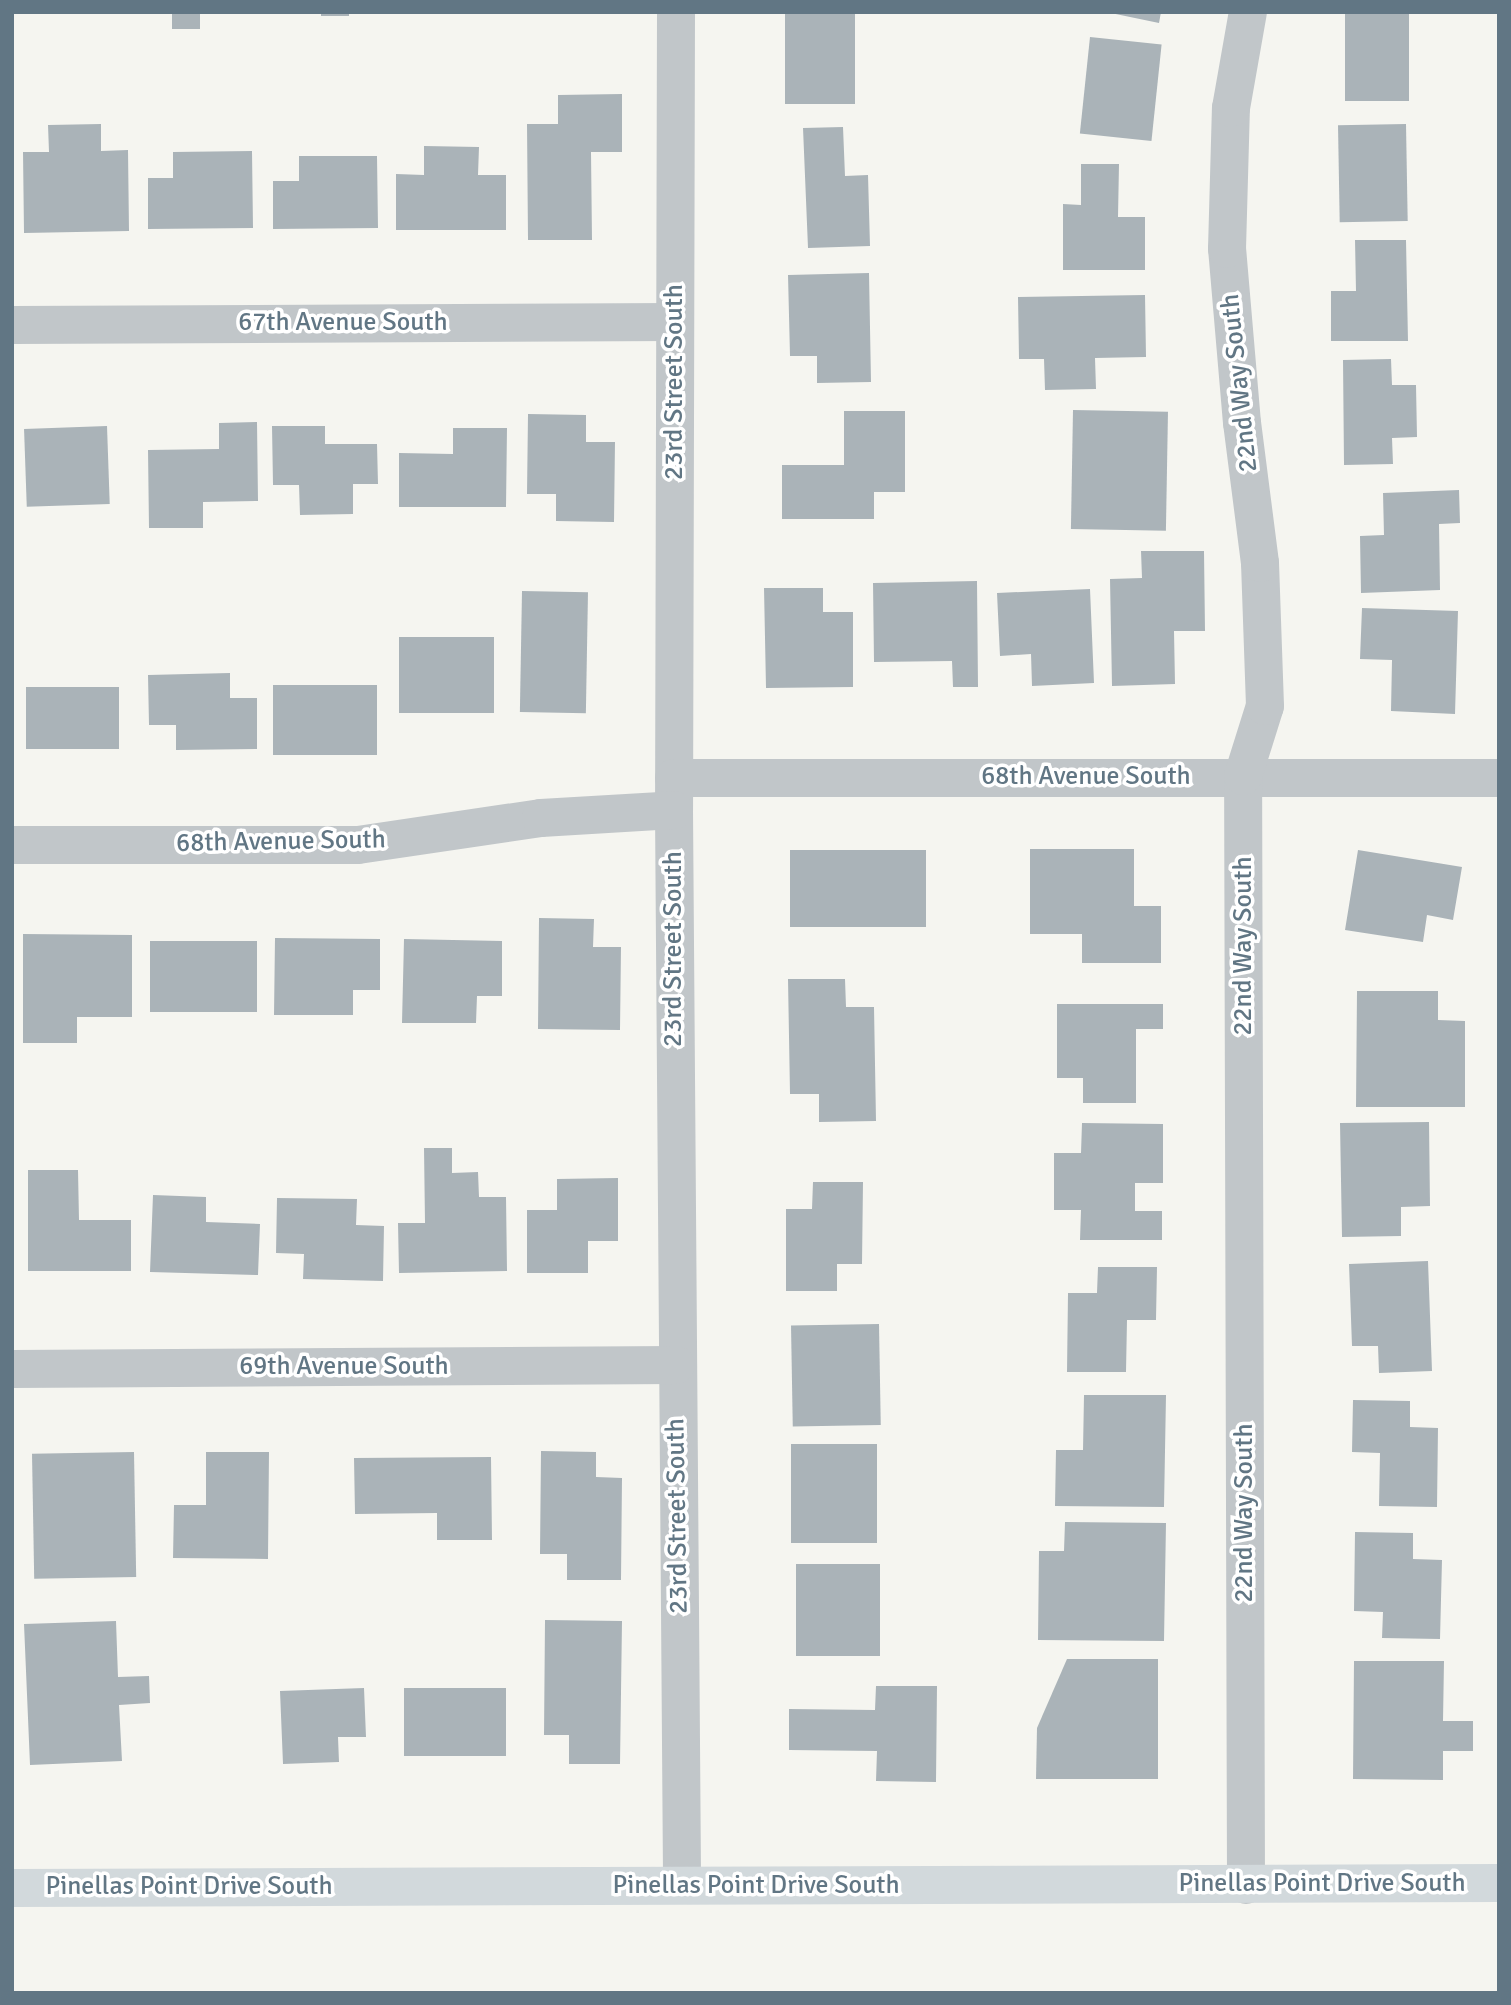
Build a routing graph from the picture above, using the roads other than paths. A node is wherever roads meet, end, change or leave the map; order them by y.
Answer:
1 (676, 12) edge
2 (1248, 12) edge
3 (675, 322) junction
4 (12, 325) edge
5 (1243, 776) junction
6 (1499, 778) edge
7 (674, 794) junction
8 (12, 845) edge
9 (676, 1365) junction
10 (12, 1368) edge
11 (1499, 1883) edge
12 (682, 1885) junction
13 (1246, 1885) junction
14 (12, 1888) edge

1 - 3 street, 23rd Street South
2 - 5 street, 22nd Way South
3 - 4 street, 67th Avenue South
3 - 7 street, 23rd Street South
5 - 6 street, 68th Avenue South
5 - 7 street, 68th Avenue South
5 - 13 street, 22nd Way South
7 - 8 street, 68th Avenue South
7 - 9 street, 23rd Street South
9 - 10 street, 69th Avenue South
9 - 12 street, 23rd Street South
11 - 13 street, Pinellas Point Drive South
12 - 13 street, Pinellas Point Drive South
12 - 14 street, Pinellas Point Drive South

